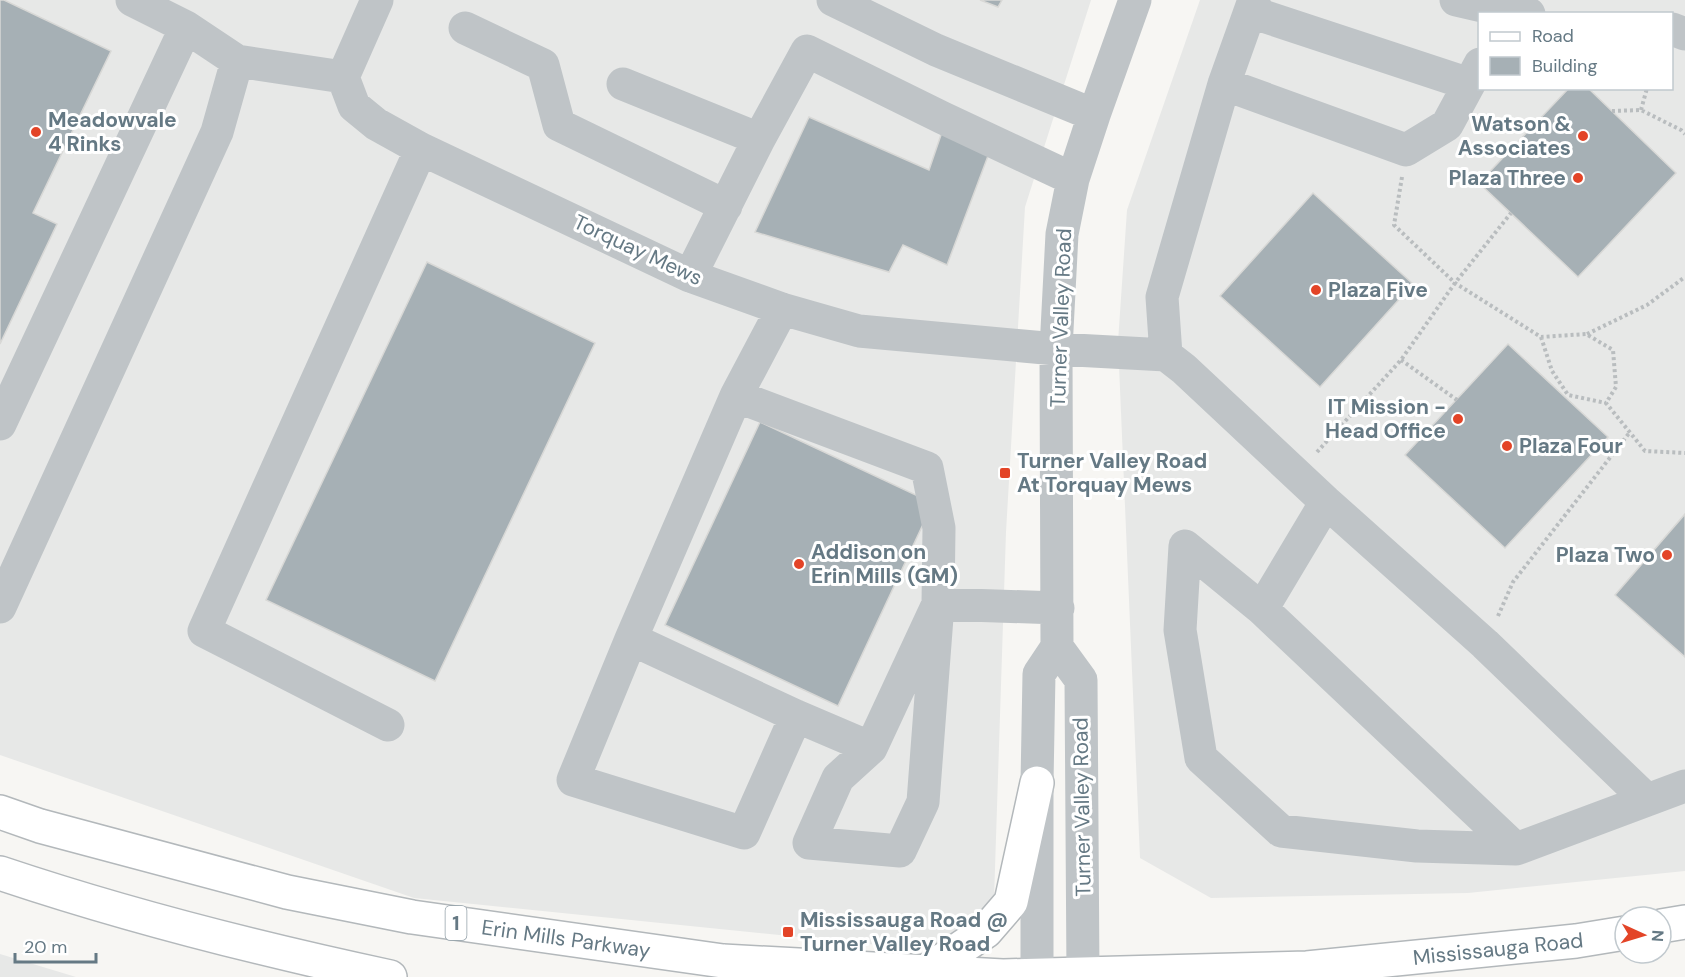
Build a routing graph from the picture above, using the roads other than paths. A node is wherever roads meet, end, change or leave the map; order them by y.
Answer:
1 (132, 0) edge
2 (377, 0) edge
3 (833, 0) edge
4 (1135, 0) edge
5 (1456, 0) edge
6 (1253, 6) edge
7 (1510, 12) edge
8 (186, 27) junction
9 (465, 28) dead end
10 (237, 61) junction
11 (1474, 74) edge
12 (343, 77) junction
13 (623, 84) dead end
14 (1224, 84) junction
15 (1094, 116) junction
16 (759, 139) junction
17 (421, 149) junction
18 (1073, 179) junction
19 (726, 206) junction
20 (690, 276) junction
21 (782, 309) junction
22 (1056, 349) junction
23 (1166, 355) junction
24 (736, 396) junction
25 (0, 424) edge
26 (1326, 502) junction
27 (938, 604) junction
28 (0, 607) edge
29 (1058, 608) junction
30 (1262, 609) junction
31 (631, 639) junction
32 (1057, 647) junction
33 (796, 716) junction
34 (388, 725) dead end
35 (871, 748) junction
36 (1036, 783) junction
37 (1685, 786) edge
38 (1647, 800) junction
39 (0, 812) edge
40 (1516, 849) junction
41 (0, 873) edge
42 (1613, 935) edge
43 (924, 973) junction
44 (1037, 976) edge
45 (1083, 976) edge
46 (390, 977) edge

1 - 8 street
2 - 12 street
3 - 15 street
4 - 15 street, Turner Valley Road
5 - 7 street
6 - 11 street
6 - 14 street
8 - 10 street
8 - 25 street
9 - 19 street
10 - 12 street
10 - 28 street
11 - 14 street
12 - 17 street, Torquay Mews
13 - 16 street
14 - 23 street
15 - 18 street, Turner Valley Road
16 - 18 street
16 - 19 street
17 - 20 street, Torquay Mews
17 - 34 street
18 - 22 street, Turner Valley Road
19 - 20 street
20 - 21 street, Torquay Mews
21 - 22 street, Torquay Mews
21 - 24 street
22 - 23 street, Torquay Mews
22 - 29 street, Turner Valley Road
23 - 26 street
24 - 27 street
24 - 31 street
26 - 30 street
26 - 38 street
27 - 29 street
27 - 35 street
27 - 35 street
29 - 32 street, Turner Valley Road
30 - 40 street
30 - 40 street
31 - 33 street
31 - 33 street
32 - 36 street, Turner Valley Road
32 - 45 street, Turner Valley Road
33 - 35 street
36 - 43 main road
36 - 44 street, Turner Valley Road
37 - 38 street
38 - 40 street
39 - 43 main road, Erin Mills Parkway / 1
41 - 46 main road
42 - 45 main road, Mississauga Road / 1
43 - 44 main road, Erin Mills Parkway / 1
44 - 45 main road, Mississauga Road / 1

